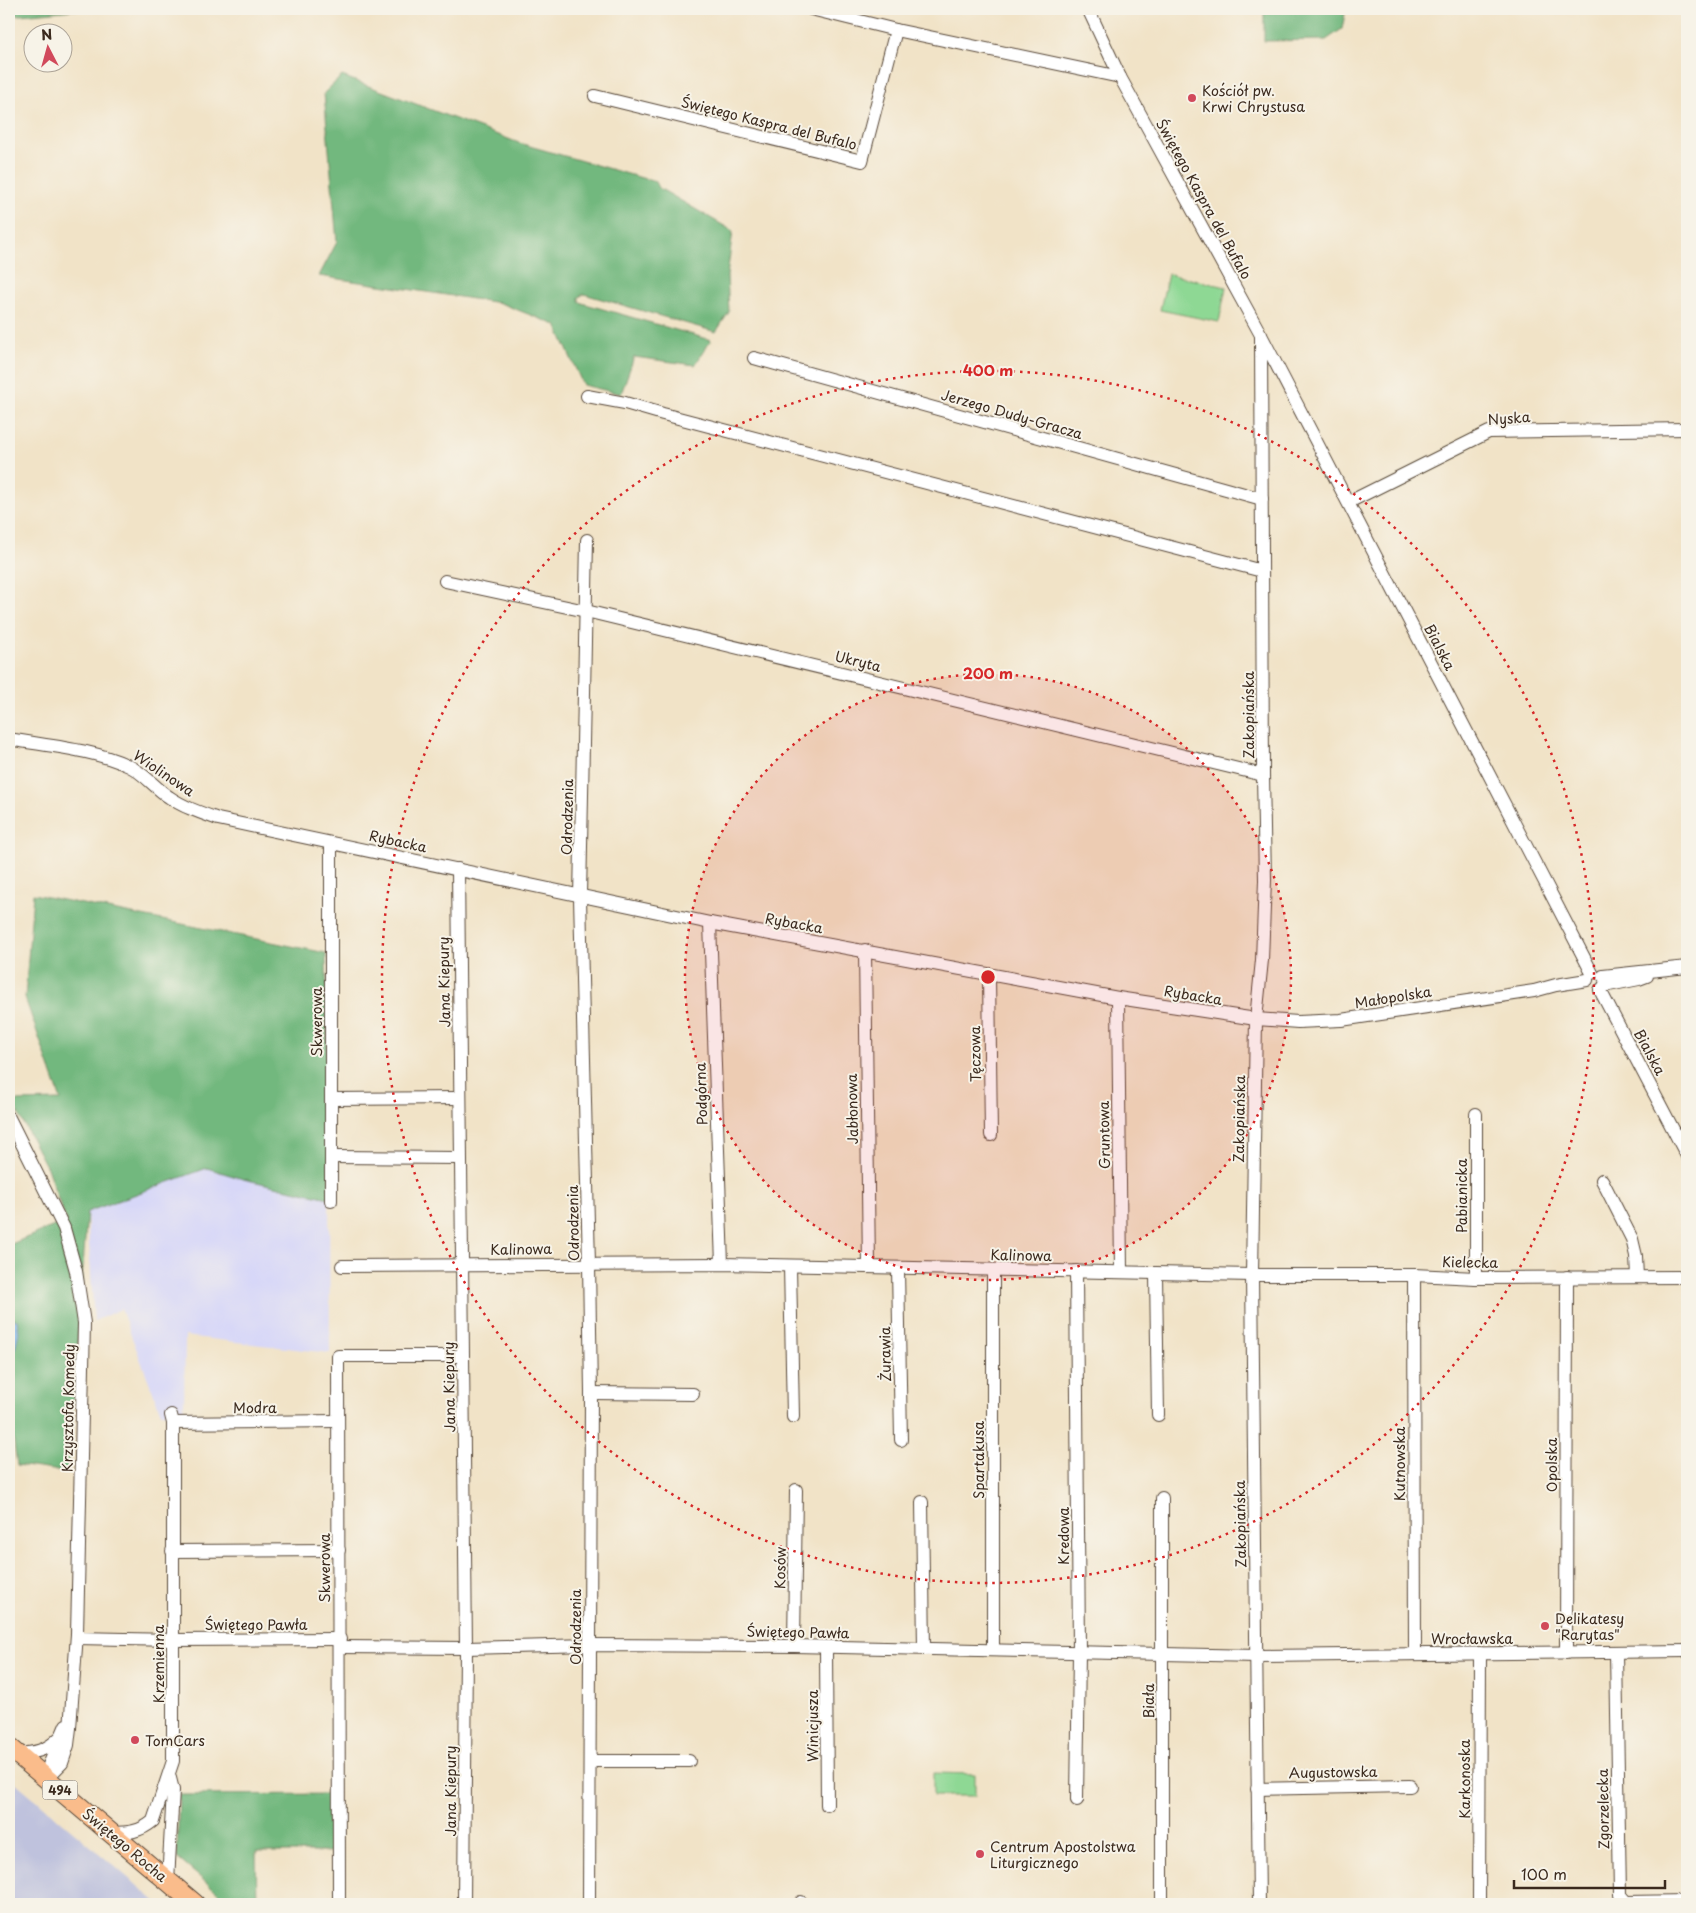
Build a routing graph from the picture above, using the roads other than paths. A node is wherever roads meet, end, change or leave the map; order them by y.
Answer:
1 (811, 9) edge
2 (1090, 13) dead end
3 (896, 30) junction
4 (1120, 77) junction
5 (595, 96) dead end
6 (1261, 334) junction
7 (754, 358) dead end
8 (588, 396) dead end
9 (1687, 428) edge
10 (1262, 499) junction
11 (1349, 502) junction
12 (587, 540) dead end
13 (1262, 571) junction
14 (445, 581) dead end
15 (586, 611) junction
16 (9, 739) edge
17 (1263, 775) junction
18 (330, 843) junction
19 (458, 869) junction
20 (580, 897) junction
21 (710, 924) junction
22 (865, 950) junction
23 (1687, 967) edge
24 (989, 974) junction
25 (1596, 982) junction
26 (1118, 998) junction
27 (1256, 1020) junction
28 (460, 1098) junction
29 (331, 1099) junction
30 (1476, 1114) dead end
31 (9, 1118) edge
32 (991, 1135) dead end
33 (1687, 1156) edge
34 (331, 1157) junction
35 (460, 1158) junction
36 (1602, 1180) dead end
37 (332, 1201) dead end
38 (589, 1264) junction
39 (722, 1264) junction
40 (462, 1265) junction
41 (342, 1266) dead end
42 (790, 1266) junction
43 (869, 1267) junction
44 (898, 1268) junction
45 (993, 1270) junction
46 (1076, 1271) junction
47 (1121, 1272) junction
48 (1156, 1273) junction
49 (1252, 1275) junction
50 (1414, 1275) junction
51 (1567, 1277) junction
52 (1637, 1277) junction
53 (1687, 1277) edge
54 (1476, 1278) junction
55 (463, 1356) junction
56 (590, 1393) junction
57 (693, 1394) dead end
58 (1158, 1415) dead end
59 (793, 1417) dead end
60 (172, 1419) joint
61 (338, 1421) junction
62 (902, 1440) dead end
63 (796, 1490) dead end
64 (1162, 1498) dead end
65 (922, 1502) dead end
66 (339, 1550) junction
67 (172, 1551) junction
68 (77, 1638) junction
69 (173, 1640) junction
70 (340, 1643) junction
71 (590, 1645) junction
72 (794, 1646) junction
73 (826, 1647) junction
74 (466, 1648) junction
75 (924, 1649) junction
76 (993, 1650) junction
77 (1687, 1651) edge
78 (1079, 1652) junction
79 (1616, 1652) junction
80 (1415, 1653) junction
81 (1566, 1653) junction
82 (1163, 1654) junction
83 (1480, 1654) junction
84 (1257, 1656) junction
85 (71, 1714) junction
86 (63, 1734) junction
87 (13, 1750) edge
88 (590, 1761) junction
89 (689, 1761) dead end
90 (62, 1764) junction
91 (170, 1775) junction
92 (45, 1778) junction
93 (1410, 1786) dead end
94 (1257, 1789) junction
95 (61, 1791) junction
96 (1077, 1800) dead end
97 (827, 1805) dead end
98 (111, 1833) junction
99 (168, 1882) junction
100 (1687, 1902) edge
101 (195, 1904) edge
102 (339, 1904) edge
103 (464, 1904) edge
104 (589, 1904) edge
105 (1162, 1904) edge
106 (1259, 1904) edge
107 (1479, 1904) edge

1 - 3 street
2 - 4 street, Świętego Kaspra del Bufalo
3 - 4 street
3 - 5 street, Świętego Kaspra del Bufalo
4 - 6 street, Świętego Kaspra del Bufalo
6 - 10 street, Zakopiańska
6 - 11 street, Bialska
7 - 10 street, Jerzego Dudy-Gracza
8 - 13 street
9 - 11 street, Nyska
10 - 13 street, Zakopiańska
11 - 25 street, Bialska
12 - 15 street, Odrodzenia
13 - 17 street, Zakopiańska
14 - 15 street, Ukryta
15 - 17 street, Ukryta
15 - 20 street, Odrodzenia
16 - 18 street, Wiolinowa
17 - 27 street, Zakopiańska
18 - 19 street, Rybacka
18 - 29 street, Skwerowa
19 - 20 street, Rybacka
19 - 28 street, Jana Kiepury
20 - 21 street, Rybacka
20 - 38 street, Odrodzenia
21 - 22 street, Rybacka
21 - 39 street, Podgórna
22 - 24 street, Rybacka
22 - 43 street, Jabłonowa
23 - 25 street, Małopolska
24 - 26 street, Rybacka
24 - 32 street, Tęczowa
25 - 27 street, Małopolska
25 - 33 street, Bialska
26 - 27 street, Rybacka
26 - 47 street, Gruntowa
27 - 49 street, Zakopiańska
28 - 29 street
28 - 35 street, Jana Kiepury
29 - 34 street, Skwerowa
30 - 54 street, Pabianicka
31 - 68 street, Krzysztofa Komedy
34 - 35 street
34 - 37 street, Skwerowa
35 - 40 street, Jana Kiepury
36 - 52 street
38 - 39 street, Kalinowa
38 - 40 street, Kalinowa
38 - 56 street, Odrodzenia
39 - 42 street, Kalinowa
40 - 41 street, Kalinowa
40 - 55 street, Jana Kiepury
42 - 43 street, Kalinowa
42 - 59 street
43 - 44 street, Kalinowa
44 - 45 street, Kalinowa
44 - 62 street, Żurawia
45 - 46 street, Kalinowa
45 - 76 street, Spartakusa
46 - 47 street, Kalinowa
46 - 78 street, Kredowa
47 - 48 street, Kalinowa
48 - 49 street, Kalinowa
48 - 58 street
49 - 50 street, Kielecka
49 - 84 street, Zakopiańska
50 - 54 street, Kielecka
50 - 80 street, Kutnowska
51 - 52 street, Kielecka
51 - 54 street, Kielecka
51 - 81 street, Opolska
52 - 53 street, Kielecka
55 - 61 street, Skwerowa
55 - 74 street, Jana Kiepury
56 - 57 street
56 - 71 street, Odrodzenia
60 - 61 street, Modra
60 - 67 street, Krzemienna
61 - 66 street, Skwerowa
63 - 72 street, Kosów
64 - 82 street, Biała
65 - 75 street
66 - 67 street
66 - 70 street, Skwerowa
67 - 69 street, Krzemienna
68 - 69 street, Świętego Pawła
68 - 85 street, Krzysztofa Komedy
69 - 70 street, Świętego Pawła
69 - 91 street, Krzemienna
70 - 74 street, Świętego Pawła
70 - 102 street, Skwerowa
71 - 72 street, Świętego Pawła
71 - 74 street, Świętego Pawła
71 - 88 street, Odrodzenia
72 - 73 street, Świętego Pawła
73 - 75 street, Świętego Pawła
73 - 97 street, Winicjusza
74 - 103 street, Jana Kiepury
75 - 76 street, Świętego Pawła
76 - 78 street, Świętego Pawła
77 - 79 street, Wrocławska
78 - 82 street, Świętego Pawła
78 - 96 street, Kredowa
79 - 81 street, Wrocławska
79 - 100 street, Zgorzelecka
80 - 83 street, Wrocławska
80 - 84 street, Wrocławska
81 - 83 street, Wrocławska
82 - 84 street, Świętego Pawła
82 - 105 street, Biała
83 - 107 street, Karkonoska
84 - 94 street, Zakopiańska
85 - 86 street, Krzysztofa Komedy
85 - 90 street, Krzysztofa Komedy
86 - 87 street, Krzysztofa Komedy
86 - 92 street, Krzysztofa Komedy
87 - 92 main road, Świętego Rocha / 494
88 - 89 street
88 - 104 street, Odrodzenia
90 - 92 street
90 - 95 street, Krzysztofa Komedy
91 - 98 street, Krzemienna
91 - 99 street, Krzemienna
92 - 95 main road, Świętego Rocha / 494
93 - 94 street, Augustowska
94 - 106 street, Zakopiańska
95 - 98 main road, Świętego Rocha / 494
98 - 99 main road, Świętego Rocha / 494
99 - 101 main road, Świętego Rocha / 494

